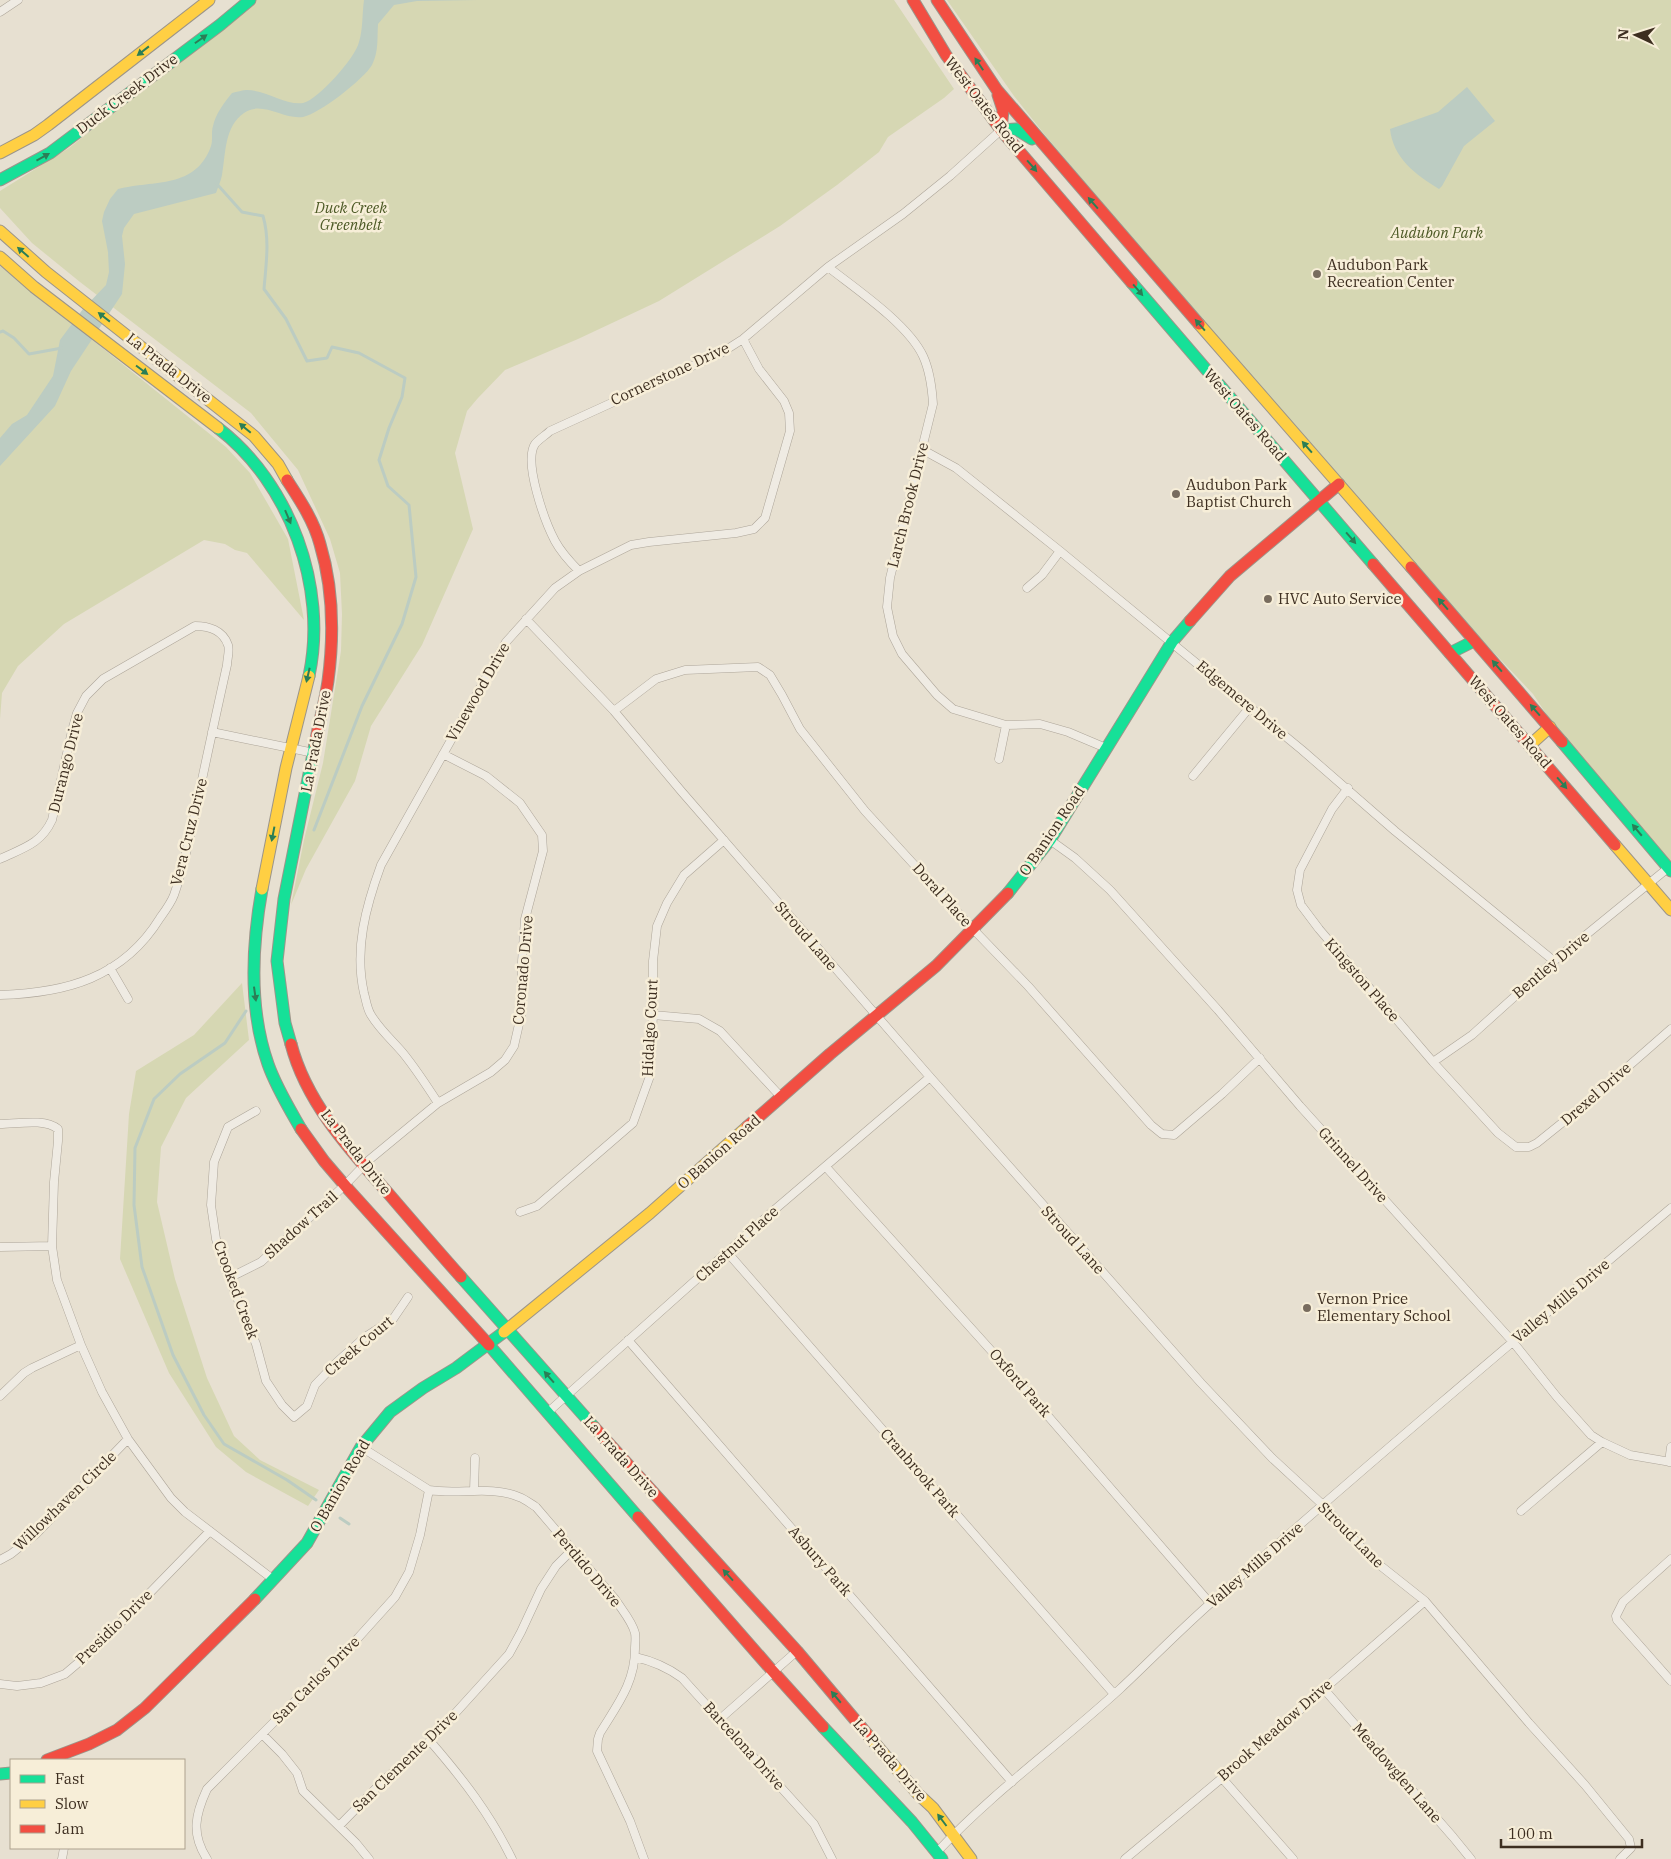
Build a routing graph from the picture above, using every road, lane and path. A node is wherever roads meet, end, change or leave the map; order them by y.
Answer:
1 (18, 0) edge
2 (209, 0) edge
3 (250, 0) edge
4 (913, 0) edge
5 (937, 0) edge
6 (0, 12) edge
7 (997, 90) junction
8 (1001, 130) junction
9 (0, 153) edge
10 (1060, 166) junction
11 (0, 180) edge
12 (0, 231) edge
13 (0, 257) edge
14 (828, 267) junction
15 (743, 339) junction
16 (922, 450) junction
17 (1339, 484) junction
18 (1319, 501) junction
19 (1060, 551) junction
20 (579, 571) junction
21 (1027, 588) dead end
22 (526, 620) junction
23 (182, 633) joint
24 (1474, 641) junction
25 (1172, 642) junction
26 (1450, 653) junction
27 (1250, 707) junction
28 (614, 711) junction
29 (1006, 725) junction
30 (1550, 727) junction
31 (212, 732) junction
32 (1530, 745) junction
33 (290, 748) junction
34 (1106, 748) junction
35 (314, 753) junction
36 (443, 754) junction
37 (998, 759) dead end
38 (1193, 776) dead end
39 (1348, 788) junction
40 (724, 840) junction
41 (1050, 840) junction
42 (0, 859) edge
43 (1670, 869) edge
44 (1650, 884) junction
45 (1671, 910) edge
46 (973, 929) junction
47 (1554, 961) junction
48 (110, 968) junction
49 (0, 995) edge
50 (128, 999) dead end
51 (654, 1015) junction
52 (876, 1016) junction
53 (1671, 1028) edge
54 (1260, 1058) junction
55 (1433, 1062) junction
56 (930, 1077) junction
57 (781, 1097) junction
58 (438, 1103) junction
59 (256, 1110) dead end
60 (0, 1124) edge
61 (1516, 1147) joint
62 (363, 1165) junction
63 (826, 1167) junction
64 (345, 1185) junction
65 (1671, 1208) edge
66 (520, 1212) dead end
67 (52, 1246) junction
68 (0, 1247) edge
69 (727, 1252) junction
70 (229, 1278) junction
71 (408, 1297) dead end
72 (507, 1329) junction
73 (628, 1340) junction
74 (1513, 1342) junction
75 (488, 1344) junction
76 (81, 1345) junction
77 (0, 1396) edge
78 (565, 1396) junction
79 (546, 1413) junction
80 (294, 1417) joint
81 (128, 1439) junction
82 (1602, 1442) junction
83 (361, 1447) junction
84 (1671, 1447) edge
85 (476, 1458) dead end
86 (1670, 1462) edge
87 (429, 1490) junction
88 (474, 1491) junction
89 (1323, 1506) junction
90 (1521, 1511) dead end
91 (210, 1531) junction
92 (572, 1550) junction
93 (1671, 1559) edge
94 (0, 1560) edge
95 (274, 1580) junction
96 (1425, 1601) junction
97 (1210, 1603) junction
98 (797, 1651) junction
99 (635, 1657) junction
100 (773, 1672) junction
101 (1671, 1681) edge
102 (0, 1684) edge
103 (1323, 1688) junction
104 (1114, 1694) junction
105 (720, 1718) junction
106 (262, 1734) junction
107 (430, 1741) junction
108 (60, 1758) edge
109 (1222, 1778) junction
110 (1012, 1782) junction
111 (339, 1826) junction
112 (953, 1835) junction
113 (939, 1856) edge
114 (207, 1859) edge
115 (370, 1859) edge
116 (512, 1859) edge
117 (644, 1859) edge
118 (832, 1859) edge
119 (971, 1859) edge
120 (1125, 1859) edge
121 (1293, 1859) edge
122 (1471, 1859) edge
123 (1620, 1859) edge

1 - 6 street
2 -> 9 main road, Duck Creek Drive
11 -> 3 main road, Duck Creek Drive
4 - 8 main road, West Oates Road
7 -> 5 main road, West Oates Road
7 - 8 main road
7 - 10 main road, West Oates Road
8 - 10 main road
8 - 14 street, Cornerstone Drive
8 -> 18 main road, West Oates Road
17 -> 10 main road, West Oates Road
35 -> 12 main road, La Prada Drive
13 -> 33 main road, La Prada Drive
14 - 15 street, Cornerstone Drive
14 - 16 street, Larch Brook Drive
15 - 20 street, Cornerstone Drive
15 - 20 street, Vinewood Drive
16 - 19 street, Edgemere Drive
16 - 29 street, Larch Brook Drive
17 - 18 main road, O Banion Road
24 -> 17 main road, West Oates Road
18 - 25 main road, O Banion Road
18 -> 26 main road, West Oates Road
19 - 21 street
19 - 25 street, Edgemere Drive
20 - 22 street, Vinewood Drive
22 - 28 street, Stroud Lane
22 - 36 street, Vinewood Drive
23 - 31 street, Vera Cruz Drive
23 - 42 street, Durango Drive
24 - 26 main road
30 -> 24 main road, West Oates Road
25 - 27 street, Edgemere Drive
25 - 34 main road, O Banion Road
26 - 32 main road, West Oates Road
27 - 38 street
27 - 39 street, Edgemere Drive
28 - 40 street, Stroud Lane
28 - 46 street, Doral Place
29 - 34 street, Larch Brook Drive
29 - 37 street
30 - 32 main road
43 -> 30 main road, West Oates Road
31 - 33 street
31 - 48 street, Vera Cruz Drive
32 -> 44 main road, West Oates Road
33 - 35 street
33 -> 64 main road, La Prada Drive
34 - 41 main road, O Banion Road
35 - 62 main road, La Prada Drive
36 - 58 street, Vinewood Drive
36 - 58 street, Coronado Drive
39 - 47 street, Edgemere Drive
39 - 55 street, Kingston Place
40 - 51 street, Hidalgo Court
40 - 52 street, Stroud Lane
41 - 46 main road, O Banion Road
41 - 54 street, Grinnel Drive
43 - 44 street, Bentley Drive
44 - 45 main road, West Oates Road
44 - 47 street, Bentley Drive
46 - 52 main road, O Banion Road
46 - 54 street, Doral Place
47 - 55 street, Bentley Drive
48 - 49 street, Vera Cruz Drive
48 - 50 street
51 - 57 street
51 - 66 street, Hidalgo Court
52 - 56 street, Stroud Lane
52 - 57 main road, O Banion Road
53 - 61 street, Drexel Drive
54 - 74 street, Grinnel Drive
55 - 61 street, Kingston Place
56 - 63 street, Chestnut Place
56 - 89 street, Stroud Lane
57 - 72 main road, O Banion Road
58 - 62 street, Coronado Drive
59 - 70 street, Crooked Creek
60 - 67 street
62 - 64 street, Coronado Drive
62 - 72 main road, La Prada Drive
63 - 69 street, Chestnut Place
63 - 97 street, Oxford Park
64 - 70 street, Shadow Trail
64 - 75 main road, La Prada Drive
65 - 74 street, Valley Mills Drive
67 - 68 street
67 - 76 street
69 - 73 street, Chestnut Place
69 - 104 street, Cranbrook Park
70 - 80 street, Crooked Creek
71 - 80 street, Creek Court
72 - 75 main road, O Banion Road
78 -> 72 main road, La Prada Drive
73 - 78 street, Chestnut Place
73 - 110 street, Asbury Park
74 - 82 street, Grinnel Drive
74 - 89 street, Valley Mills Drive
75 - 79 main road, La Prada Drive
75 - 83 main road, O Banion Road
76 - 77 street
76 - 81 street
78 - 79 street, Chestnut Place
98 -> 78 main road, La Prada Drive
79 - 100 main road, La Prada Drive
81 - 91 street
81 - 94 street, Willowhaven Circle
82 - 86 street, Grinnel Drive
82 - 90 street
83 - 87 street, Perdido Drive
83 - 95 main road, O Banion Road
84 - 86 street
85 - 88 street
87 - 88 street, Perdido Drive
87 - 106 street, San Carlos Drive
88 - 92 street, Perdido Drive
89 - 96 street, Stroud Lane
89 - 97 street, Valley Mills Drive
91 - 95 street
91 - 102 street, Presidio Drive
92 - 99 street, Perdido Drive
92 - 107 street, San Clemente Drive
93 - 101 street
95 - 108 main road, O Banion Road
96 - 103 street, Brook Meadow Drive
96 - 123 street, Stroud Lane
97 - 104 street, Valley Mills Drive
98 - 100 street
112 -> 98 main road, La Prada Drive
99 - 105 street, Barcelona Drive
99 - 117 street, Perdido Drive
100 - 105 street
100 - 113 main road, La Prada Drive
103 - 109 street, Brook Meadow Drive
103 - 122 street, Meadowglen Lane
104 - 110 street, Valley Mills Drive
105 - 118 street, Barcelona Drive
106 - 111 street
106 - 114 street, San Carlos Drive
107 - 111 street, San Clemente Drive
107 - 116 street
109 - 120 street, Brook Meadow Drive
109 - 121 street
110 - 112 street, Valley Mills Drive
111 - 115 street
112 - 113 street, Valley Mills Drive
112 - 119 main road, La Prada Drive

